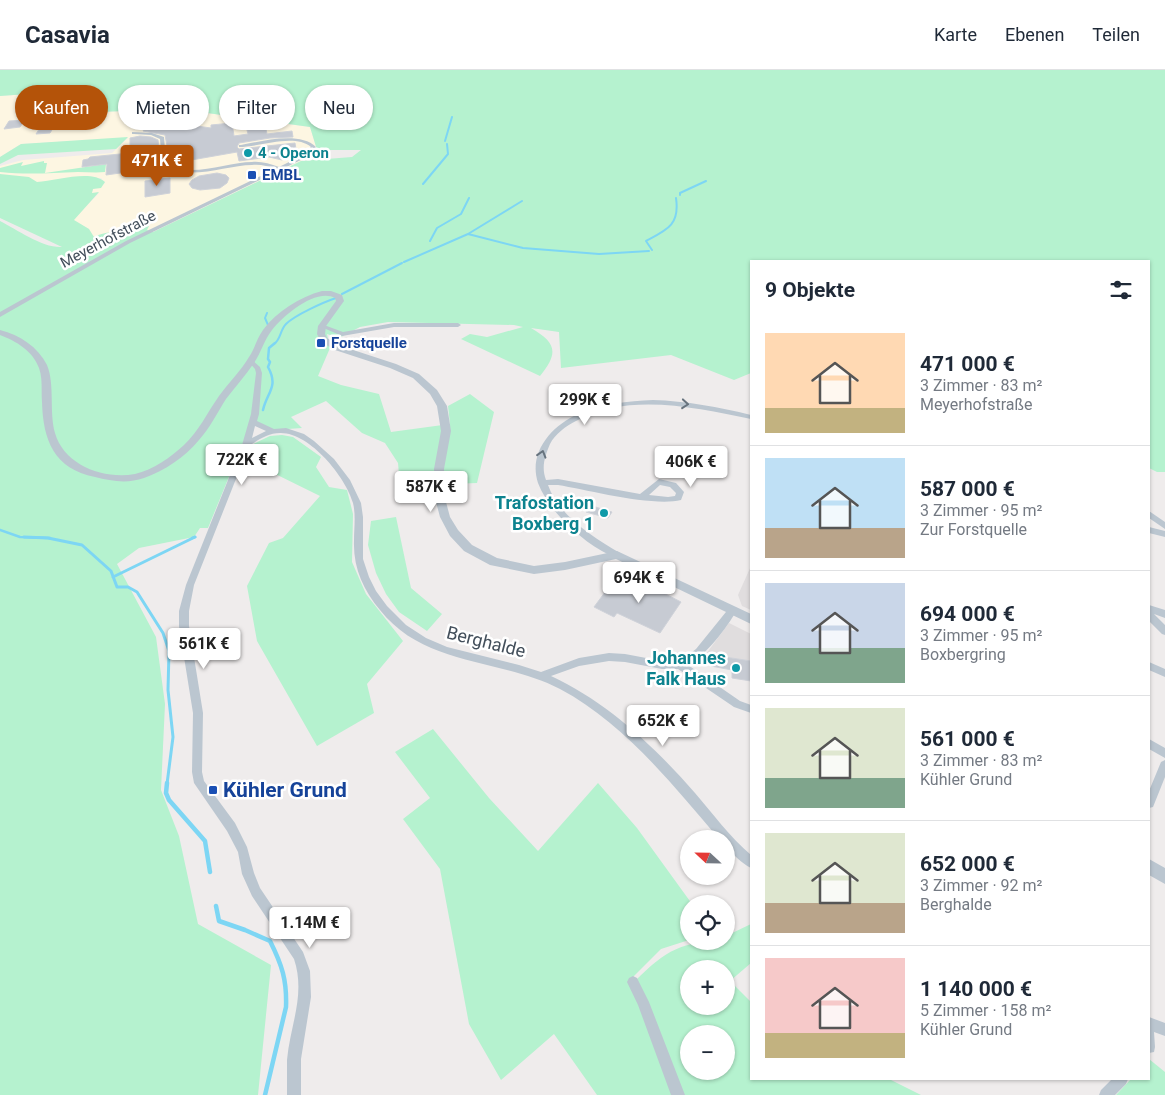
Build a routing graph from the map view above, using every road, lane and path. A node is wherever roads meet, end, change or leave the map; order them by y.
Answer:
1 (134, 133) dead end
2 (241, 146) dead end
3 (260, 164) junction
4 (278, 168) junction
5 (258, 179) junction
6 (0, 314) edge
7 (458, 325) dead end
8 (322, 326) junction
9 (0, 332) edge
10 (251, 361) junction
11 (750, 417) edge
12 (253, 422) junction
13 (272, 431) junction
14 (246, 445) junction
15 (542, 484) junction
16 (641, 496) dead end
17 (1150, 515) edge
18 (1165, 526) edge
19 (1150, 530) edge
20 (1165, 534) edge
21 (617, 555) junction
22 (1150, 609) edge
23 (733, 610) junction
24 (1165, 614) edge
25 (1150, 616) edge
26 (750, 618) edge
27 (1165, 631) edge
28 (679, 664) junction
29 (1150, 666) edge
30 (1165, 672) edge
31 (543, 675) junction
32 (750, 708) edge
33 (1150, 745) edge
34 (1165, 753) edge
35 (1165, 765) edge
36 (1150, 801) edge
37 (750, 861) edge
38 (1150, 867) edge
39 (1165, 877) edge
40 (633, 982) dead end
41 (1150, 1023) edge
42 (1165, 1030) edge
43 (1120, 1080) edge
44 (294, 1095) edge
45 (678, 1095) edge
46 (1106, 1095) edge

1 - 3 street
2 - 4 street, Meyerhofstraße
3 - 4 street
3 - 5 street
4 - 5 street, Meyerhofstraße
5 - 6 street, Meyerhofstraße
7 - 8 street
8 - 10 street
8 - 21 street
9 - 10 street
10 - 12 street
15 -> 11 street
12 - 13 street, Berghalde
12 - 14 street
13 - 14 street
13 - 31 street, Berghalde
14 - 44 street
15 - 16 street
15 - 21 street
17 - 18 street
19 - 20 street
21 - 23 street
22 - 24 street
23 - 26 street
23 - 28 street
25 - 27 street
28 - 31 street
28 - 32 street
29 - 30 street
31 - 37 street, Berghalde
33 - 34 street
35 - 36 street
38 - 39 street
40 - 45 street
41 - 42 street
43 - 46 street

